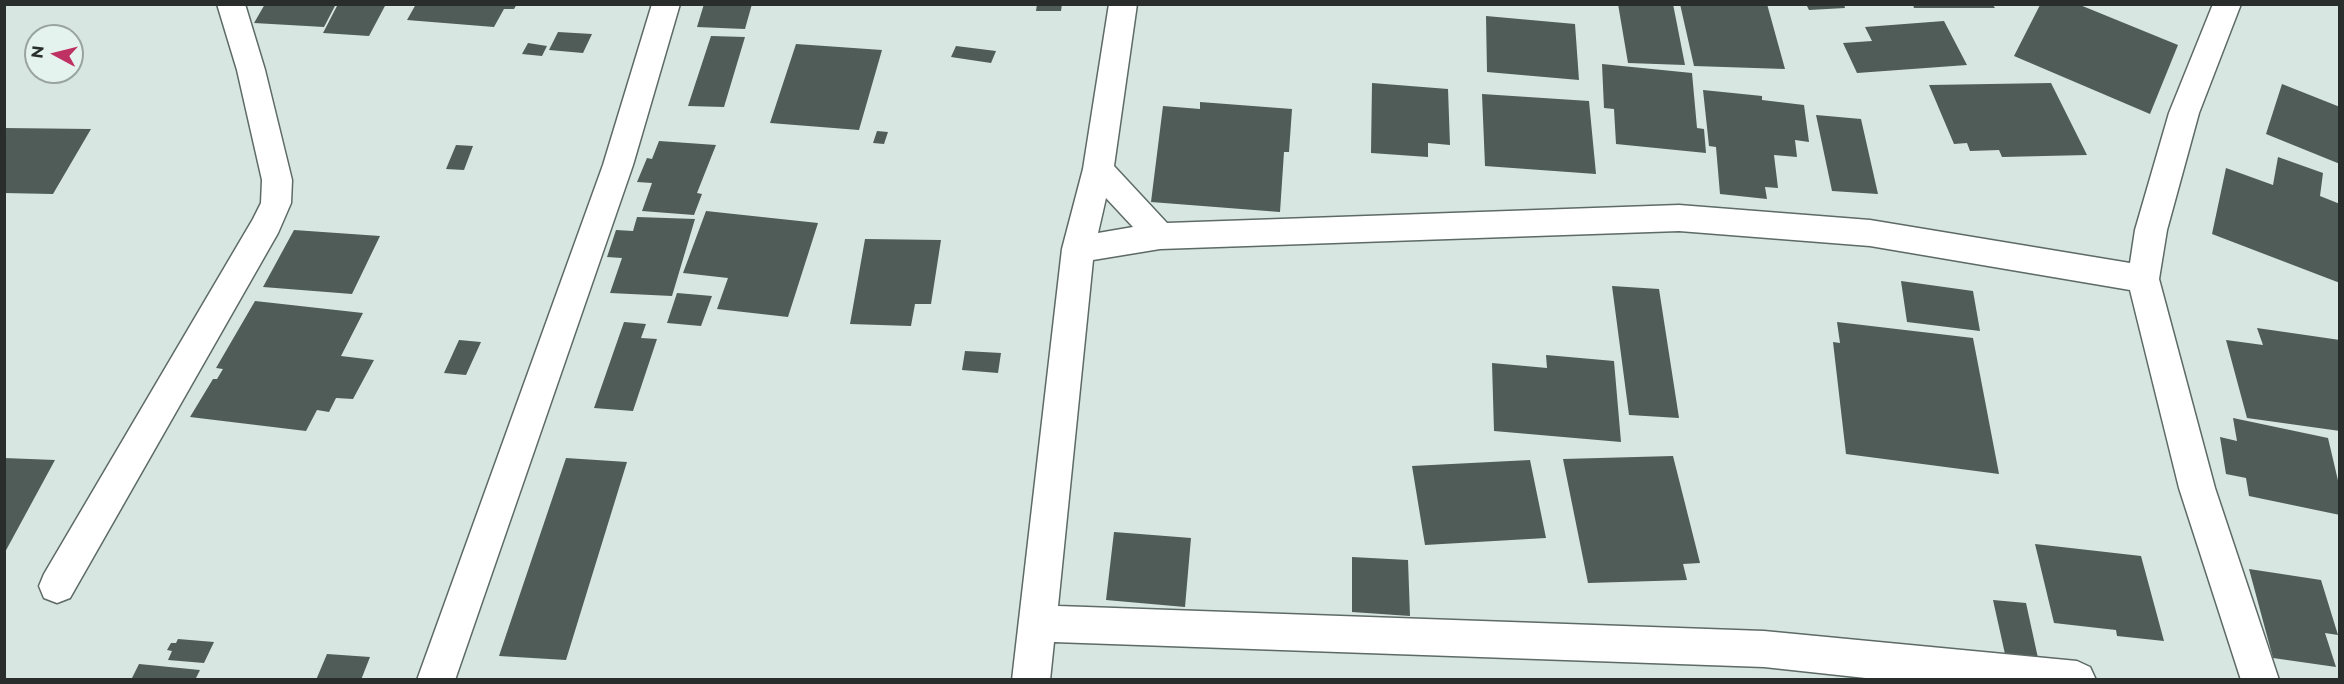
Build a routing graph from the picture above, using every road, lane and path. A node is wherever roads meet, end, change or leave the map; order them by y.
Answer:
1 (231, 4) edge
2 (666, 4) edge
3 (1123, 4) edge
4 (2227, 4) edge
5 (1098, 169) junction
6 (1160, 236) junction
7 (1078, 249) junction
8 (2143, 279) junction
9 (57, 586) dead end
10 (1038, 623) junction
11 (435, 680) edge
12 (1031, 680) edge
13 (2077, 680) edge
14 (2260, 680) edge

1 - 9 street
2 - 11 street
3 - 5 street
4 - 8 street
5 - 6 street
5 - 7 street
6 - 7 street
6 - 8 street
7 - 10 street
8 - 14 street
10 - 12 street
10 - 13 street

